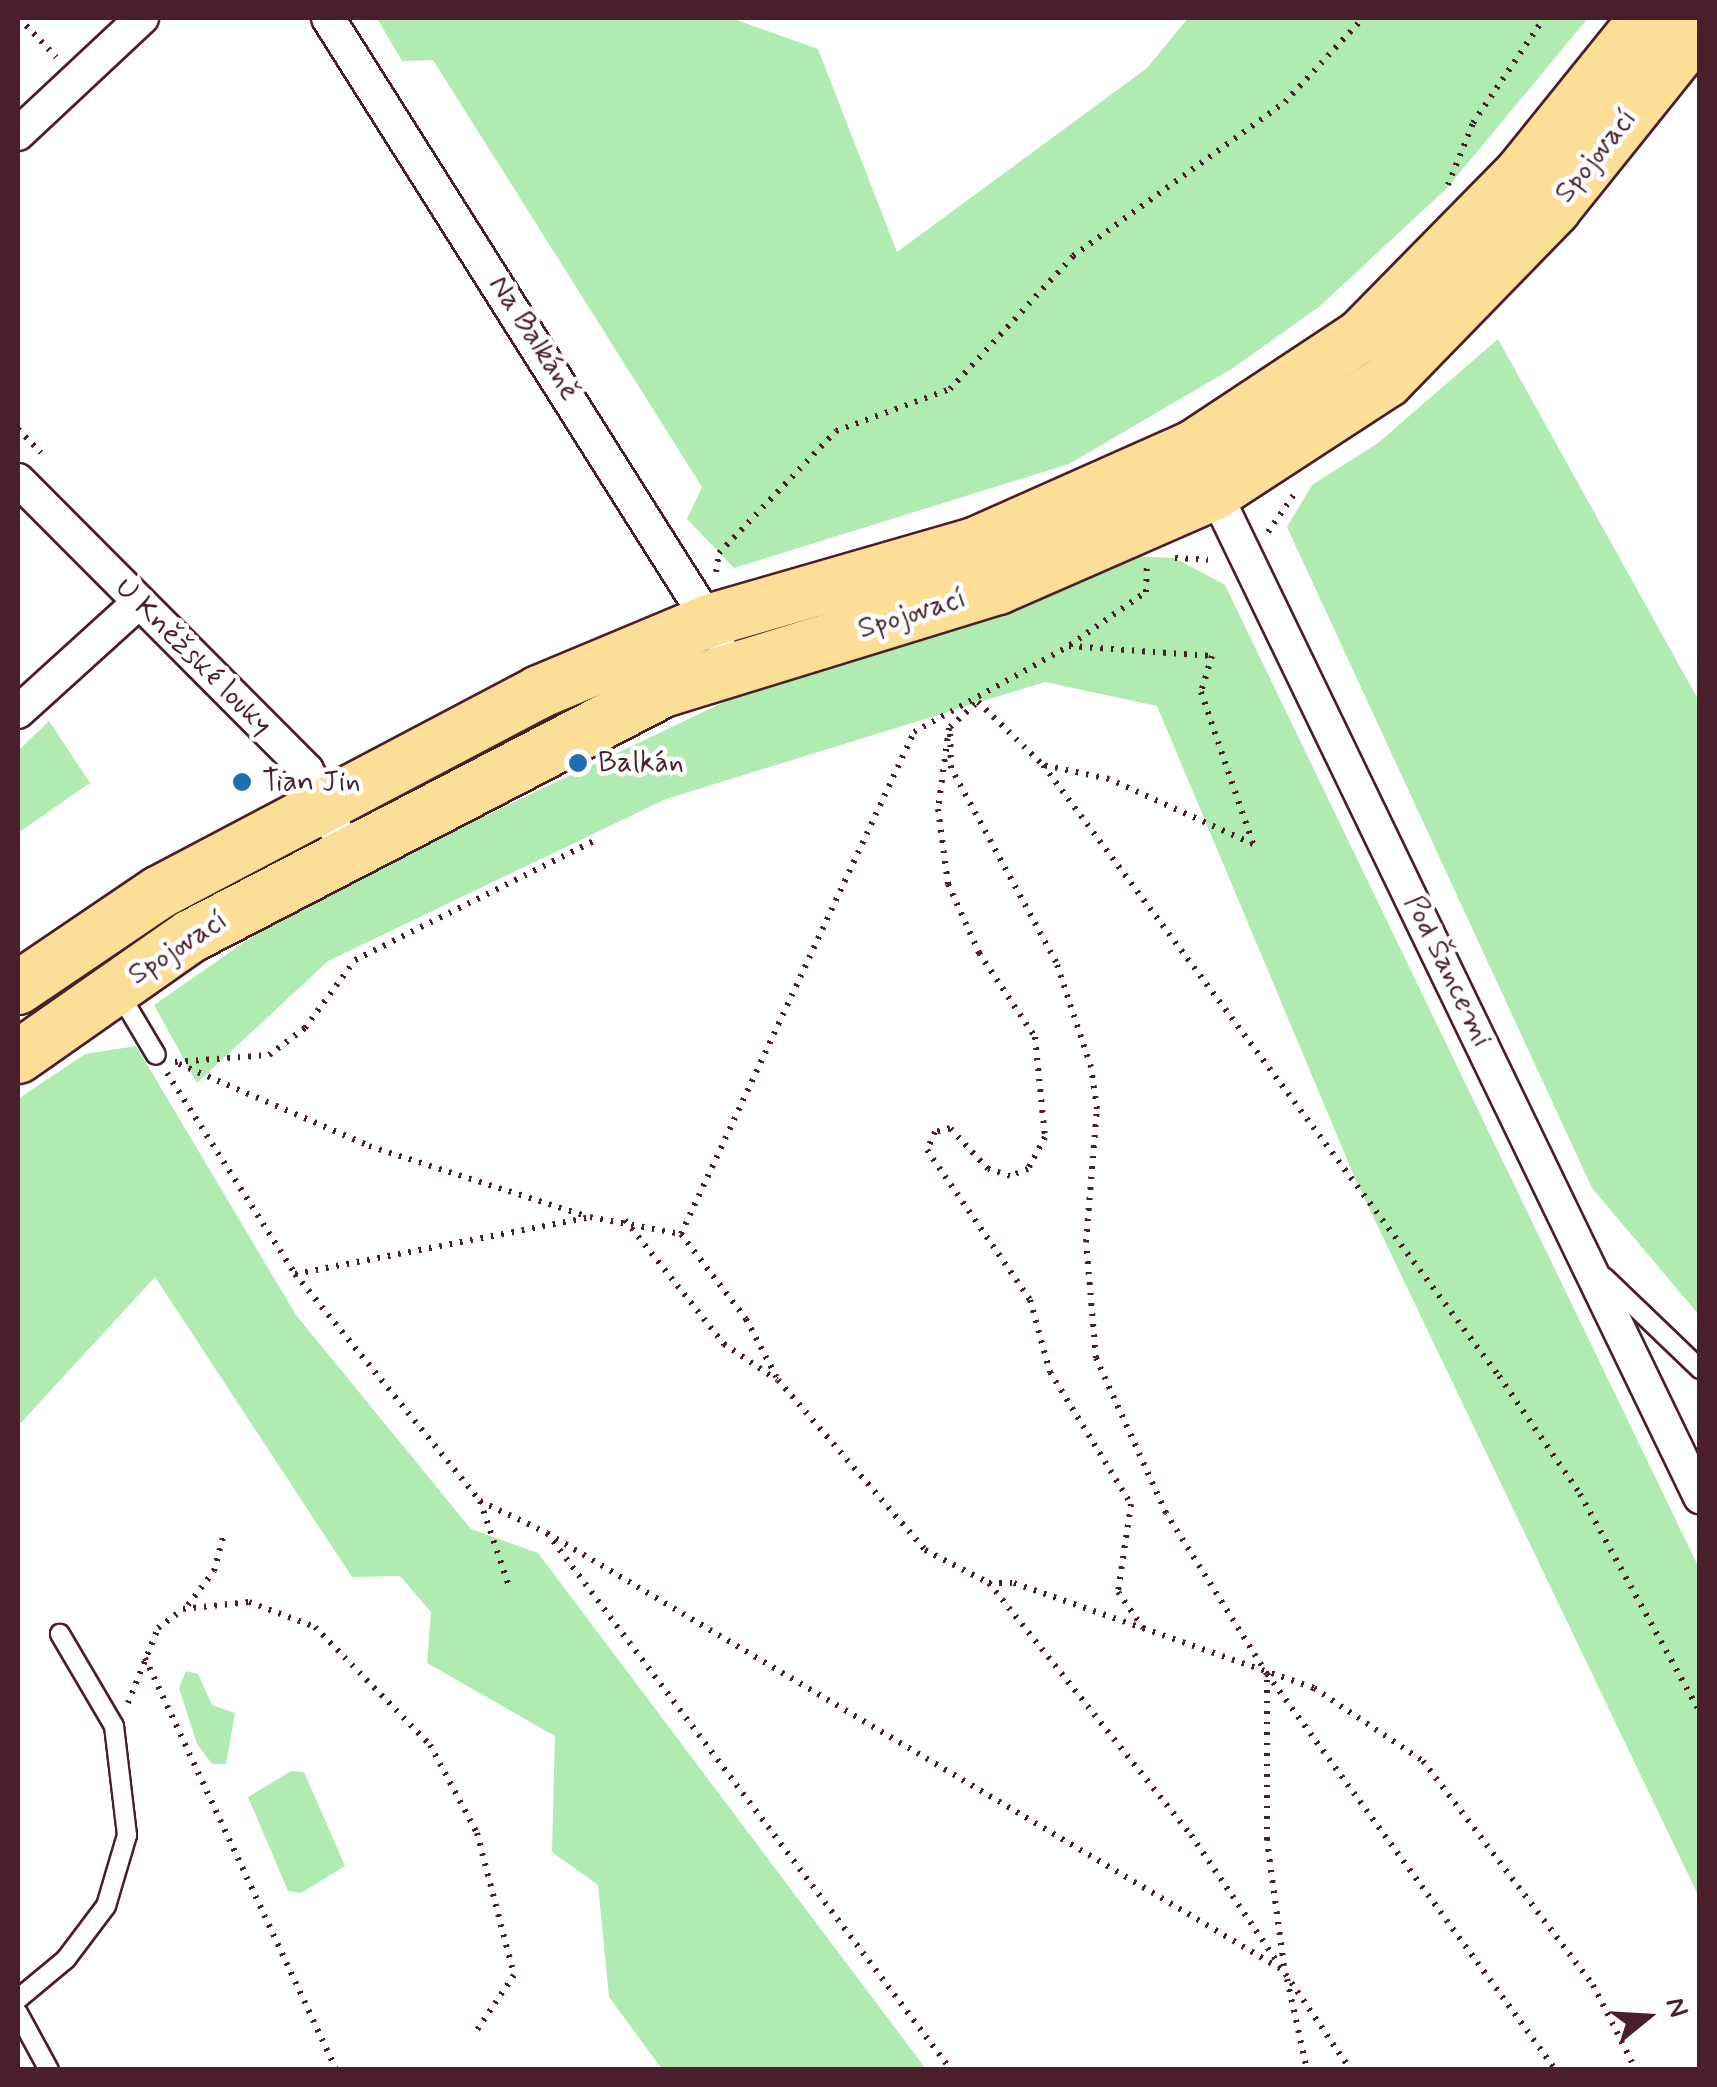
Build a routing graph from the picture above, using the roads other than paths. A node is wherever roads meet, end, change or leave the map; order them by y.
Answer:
1 (142, 18) edge
2 (328, 18) edge
3 (1646, 18) edge
4 (1700, 27) edge
5 (18, 134) edge
6 (1193, 447) junction
7 (18, 480) edge
8 (1215, 493) junction
9 (138, 603) junction
10 (719, 621) junction
11 (18, 712) edge
12 (324, 802) junction
13 (345, 849) junction
14 (18, 988) edge
15 (116, 988) junction
16 (18, 1058) edge
17 (165, 1059) road end
18 (1593, 1266) junction
19 (1700, 1370) edge
20 (1700, 1496) edge
21 (60, 1634) dead end
22 (18, 1999) edge
23 (18, 2013) edge
24 (49, 2070) edge

1 - 5 street
2 - 10 street, Na Balkáně
3 - 6 main road, Spojovací
4 - 8 main road, Spojovací
6 - 8 street, Pod Šancemi
6 - 10 main road, Spojovací
7 - 9 street, U Kněžské louky
8 - 10 main road, Spojovací
8 - 18 street, Pod Šancemi
9 - 11 street
9 - 12 street, U Kněžské louky
10 - 12 main road, Spojovací
10 - 13 main road, Spojovací
12 - 13 street, U Kněžské louky
12 - 14 main road, Spojovací
13 - 15 main road, Spojovací
15 - 16 main road, Spojovací
15 - 17 lane
18 - 19 lane
18 - 20 street, Pod Šancemi
21 - 22 lane
23 - 24 lane

